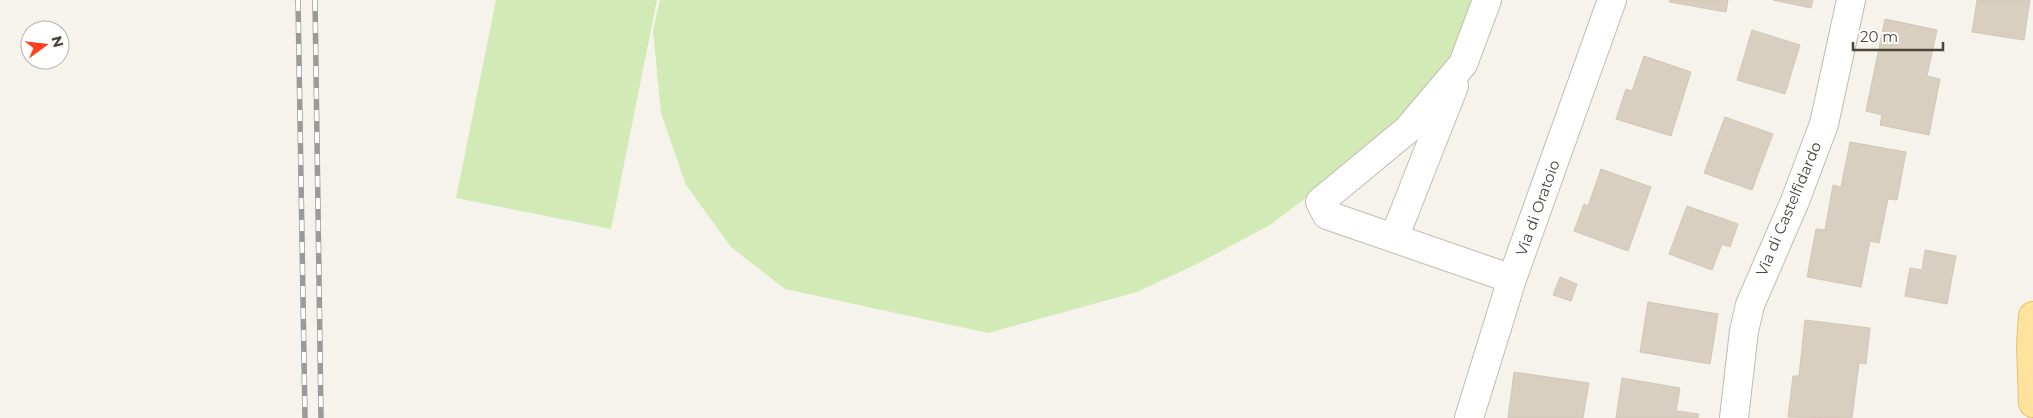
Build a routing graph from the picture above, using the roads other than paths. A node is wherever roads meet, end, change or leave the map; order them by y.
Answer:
1 (1487, 0) edge
2 (1612, 0) edge
3 (1851, 0) edge
4 (1463, 64) junction
5 (1394, 238) junction
6 (1512, 279) junction
7 (2033, 316) edge
8 (2033, 403) edge
9 (2033, 412) edge
10 (1469, 418) edge
11 (1734, 418) edge
12 (2032, 418) edge

1 - 4 street
2 - 6 street, Via di Oratoio
3 - 11 street, Via di Castelfidardo
4 - 5 street
4 - 5 street
5 - 6 street
6 - 10 street, Via di Oratoio
7 - 8 main road
9 - 12 main road

